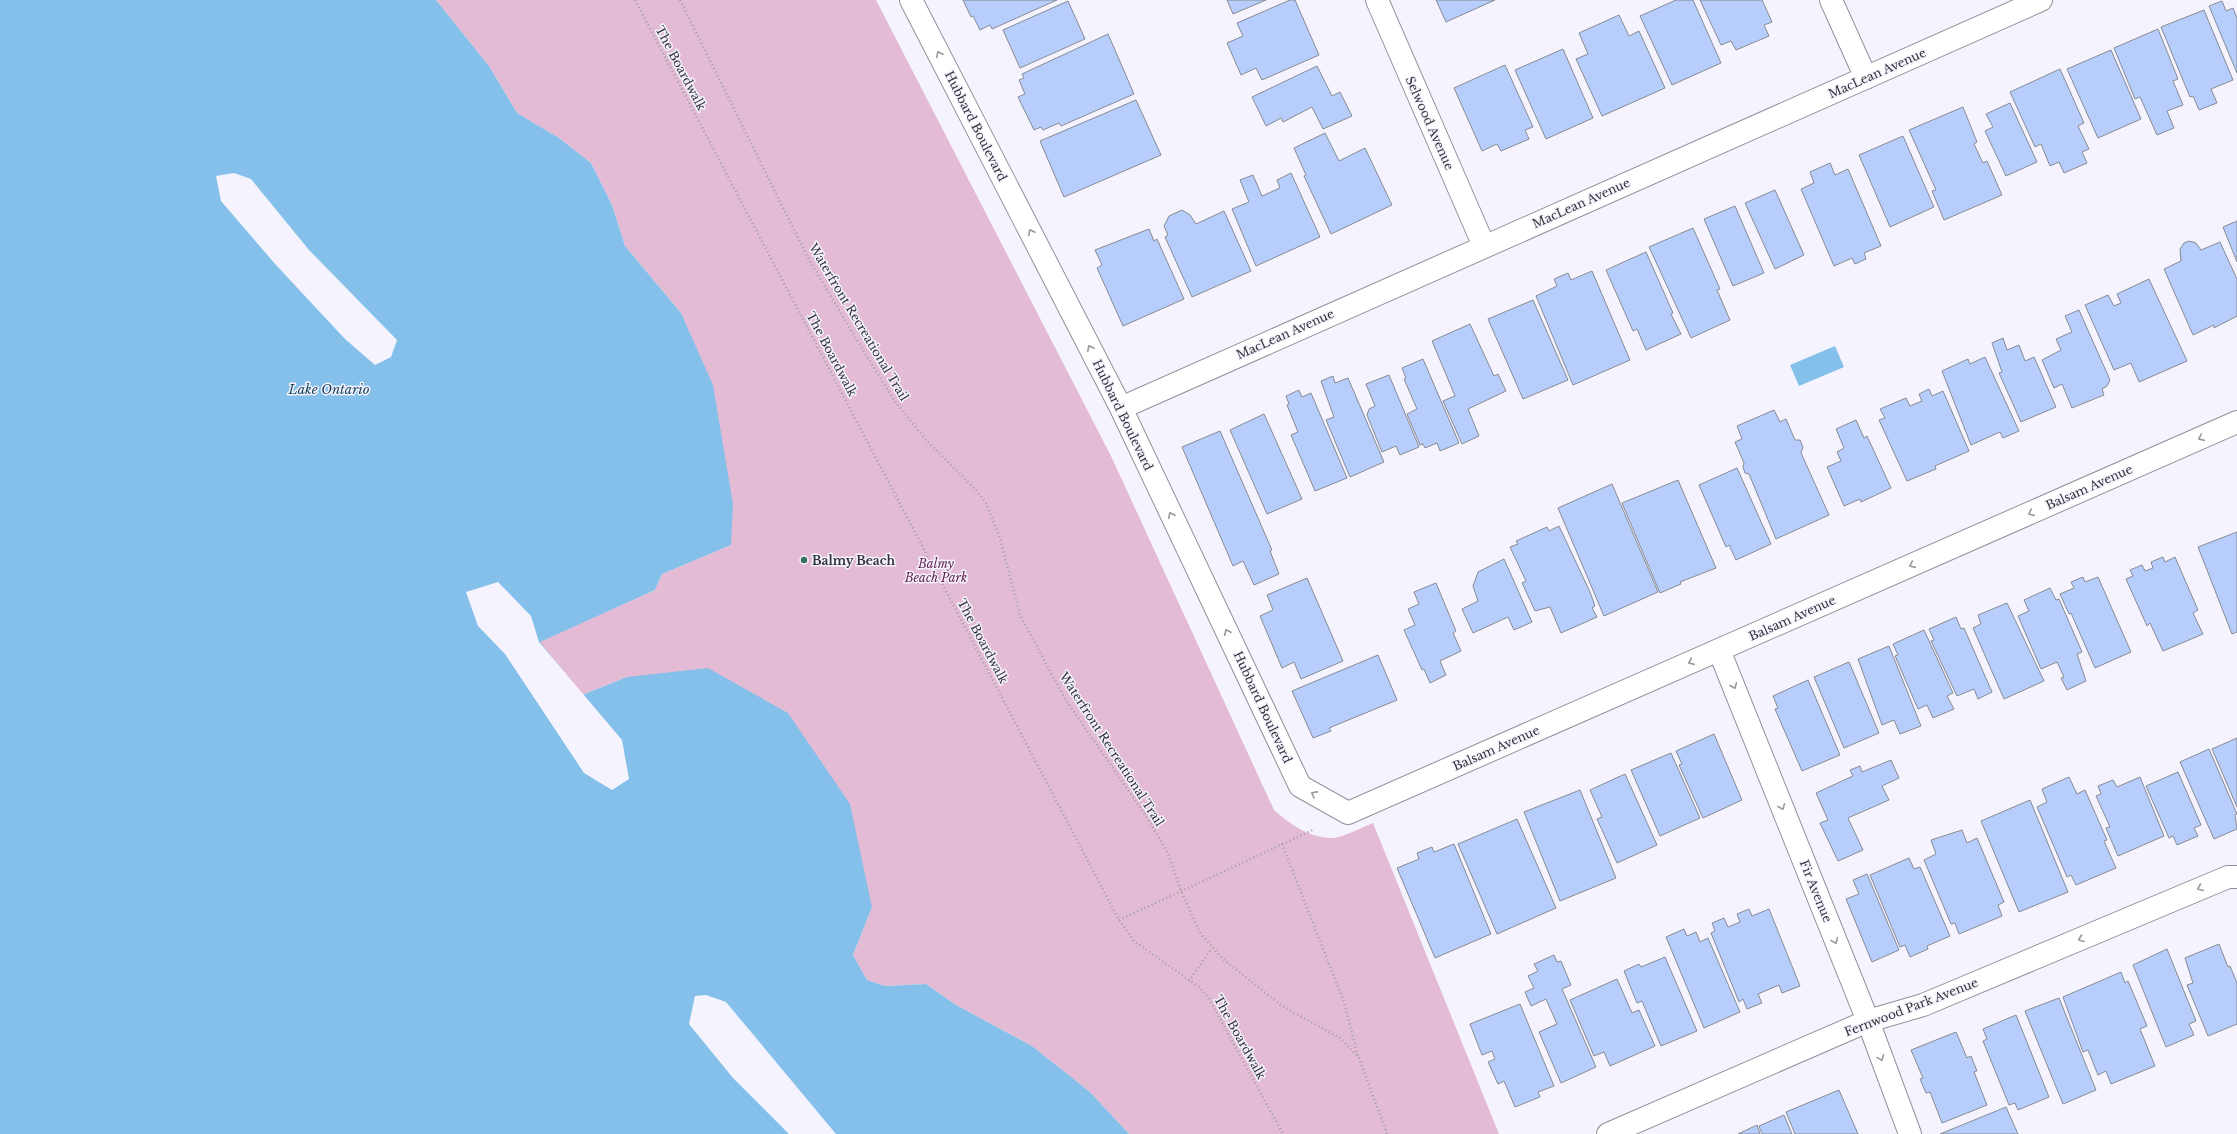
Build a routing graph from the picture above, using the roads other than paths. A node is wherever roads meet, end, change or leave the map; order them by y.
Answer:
1 (911, 0) edge
2 (1377, 0) edge
3 (1831, 0) edge
4 (2041, 0) edge
5 (1866, 78) junction
6 (1484, 246) junction
7 (1121, 408) junction
8 (2237, 422) edge
9 (1719, 650) junction
10 (1348, 813) joint
11 (2237, 877) edge
12 (1868, 1021) junction
13 (1608, 1134) edge
14 (1910, 1134) edge

7 -> 1 street, Hubbard Boulevard
2 - 6 street, Selwood Avenue
3 - 5 street
4 - 5 street, MacLean Avenue
5 - 6 street, MacLean Avenue
6 - 7 street, MacLean Avenue
10 -> 7 street, Hubbard Boulevard
8 -> 9 street, Balsam Avenue
9 -> 10 street, Balsam Avenue
9 -> 12 street, Fir Avenue
11 -> 12 street, Fernwood Park Avenue
12 - 13 street, Fernwood Park Avenue
12 -> 14 street, Fir Avenue

